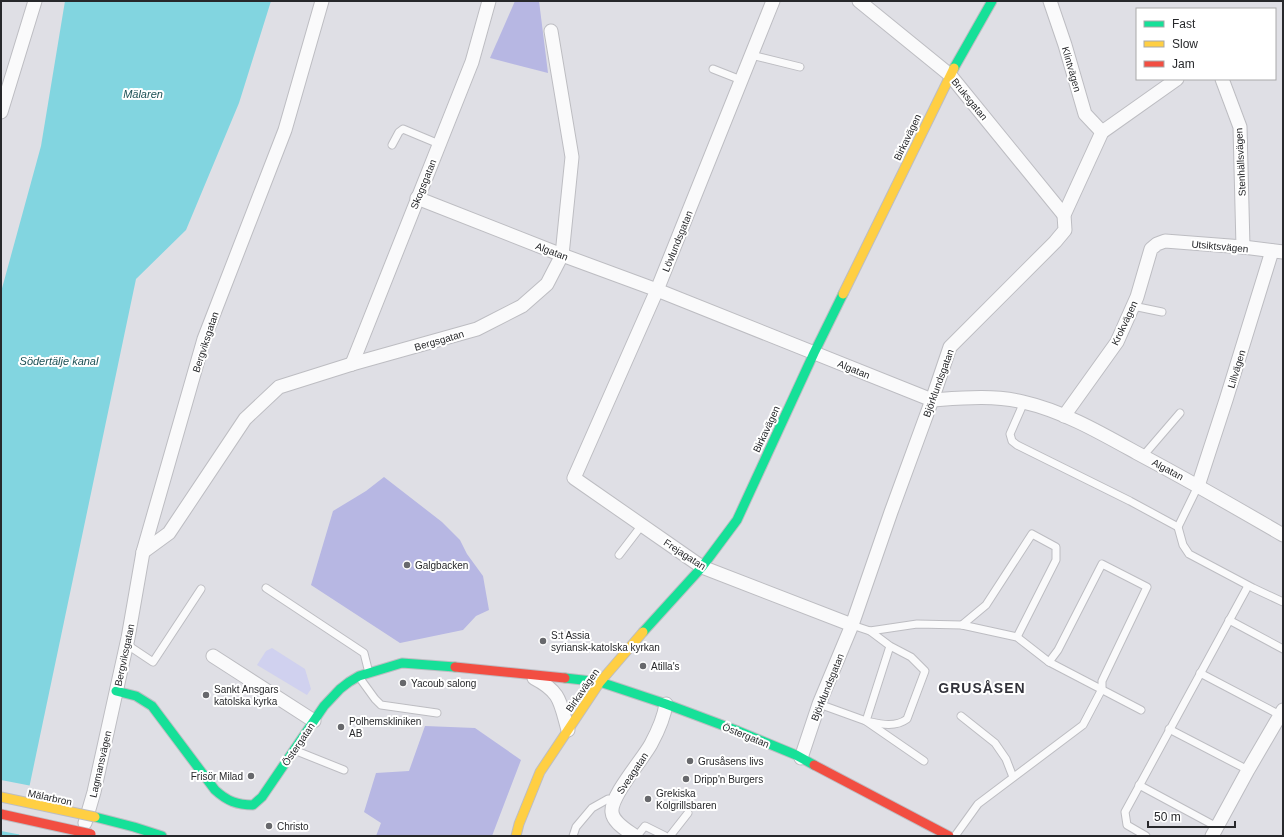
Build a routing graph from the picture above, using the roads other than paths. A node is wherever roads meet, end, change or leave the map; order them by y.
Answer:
1 (35, 1) edge
2 (322, 1) edge
3 (489, 1) edge
4 (773, 1) edge
5 (859, 1) edge
6 (992, 1) edge
7 (1050, 1) edge
8 (876, 6) edge
9 (551, 31) dead end
10 (751, 55) junction
11 (800, 66) dead end
12 (713, 69) dead end
13 (950, 75) junction
14 (741, 80) junction
15 (1176, 80) edge
16 (1222, 80) edge
17 (1, 112) edge
18 (1102, 132) junction
19 (439, 144) junction
20 (392, 145) dead end
21 (417, 198) junction
22 (1064, 214) junction
23 (1157, 244) joint
24 (1243, 247) junction
25 (1277, 252) edge
26 (562, 255) junction
27 (657, 290) junction
28 (1133, 306) junction
29 (1162, 312) dead end
30 (814, 353) junction
31 (352, 364) junction
32 (932, 400) junction
33 (1024, 402) junction
34 (1180, 413) dead end
35 (1064, 416) junction
36 (1143, 456) junction
37 (574, 478) joint
38 (1198, 486) junction
39 (642, 525) junction
40 (1178, 527) junction
41 (1283, 535) edge
42 (143, 552) junction
43 (619, 555) dead end
44 (702, 567) junction
45 (1248, 586) junction
46 (266, 588) dead end
47 (201, 589) dead end
48 (1283, 602) edge
49 (1229, 620) junction
50 (852, 625) junction
51 (962, 625) junction
52 (870, 631) junction
53 (1017, 636) junction
54 (126, 644) junction
55 (890, 646) junction
56 (1283, 649) edge
57 (213, 656) dead end
58 (1049, 662) junction
59 (369, 673) junction
60 (1200, 673) junction
61 (528, 675) junction
62 (359, 676) junction
63 (600, 682) junction
64 (1102, 690) junction
65 (116, 691) junction
66 (666, 704) junction
67 (819, 704) junction
68 (1141, 710) dead end
69 (1281, 712) edge
70 (437, 713) dead end
71 (961, 716) dead end
72 (314, 721) junction
73 (866, 721) junction
74 (1169, 729) junction
75 (568, 730) junction
76 (294, 750) junction
77 (801, 758) junction
78 (924, 761) dead end
79 (344, 770) dead end
80 (1248, 770) junction
81 (1013, 778) junction
82 (1139, 785) junction
83 (1, 797) edge
84 (614, 800) junction
85 (688, 812) dead end
86 (1, 814) edge
87 (1215, 832) edge
88 (91, 835) edge
89 (162, 836) edge
90 (516, 836) edge
91 (573, 836) edge
92 (636, 836) edge
93 (665, 836) edge
94 (670, 836) edge
95 (950, 836) edge
96 (955, 836) edge
97 (1146, 836) edge

1 - 17 street
2 - 42 street, Bergviksgatan
3 - 19 street, Skogsgatan
4 - 10 street, Lövlundsgatan
5 - 8 street, Bruksgatan
6 - 13 street, Birkavägen
7 - 18 street, Klintvägen
8 - 13 street, Bruksgatan
9 - 26 street, Bergsgatan
10 - 11 lane
10 - 14 street, Lövlundsgatan
12 - 14 lane
13 - 22 street, Bruksgatan
13 - 30 street, Birkavägen
14 - 27 street, Lövlundsgatan
15 - 18 street, Björklundsgatan
16 - 24 street, Stenhällsvägen
18 - 22 street, Björklundsgatan
19 - 20 lane
19 - 21 street, Skogsgatan
21 - 26 street, Algatan
21 - 31 street, Skogsgatan
22 - 32 street, Björklundsgatan
23 - 24 street, Utsiktsvägen
23 - 28 street, Krokvägen
24 - 25 street, Utsiktsvägen
25 - 38 street, Lillvägen
26 - 27 street, Algatan
26 - 31 street, Bergsgatan
27 - 30 street, Algatan
27 - 37 street, Lövlundsgatan
28 - 29 lane
28 - 35 street, Krokvägen
30 - 32 street, Algatan
30 - 44 street, Birkavägen
31 - 42 street, Bergsgatan
32 - 33 street, Algatan
32 - 50 street, Björklundsgatan
33 - 35 street, Algatan
33 - 40 lane
34 - 36 lane
35 - 36 street, Algatan
36 - 38 street, Algatan
37 - 39 street, Frejagatan
38 - 40 lane
38 - 41 street, Algatan
39 - 43 lane
39 - 44 street, Frejagatan
40 - 45 lane
42 - 54 street, Bergviksgatan
44 - 50 street, Frejagatan
44 - 63 street, Birkavägen
45 - 48 lane
45 - 49 lane
46 - 59 lane
47 - 54 lane
49 - 56 lane
49 - 60 lane
50 - 52 lane
50 - 67 street, Björklundsgatan
51 - 52 lane
51 - 53 lane
51 - 53 lane
52 - 55 lane
53 - 58 lane
54 - 65 street, Bergviksgatan
55 - 73 lane
55 - 73 lane
57 - 72 street
58 - 64 lane
58 - 64 lane
59 - 61 street, Östergatan
59 - 62 street, Östergatan
60 - 69 lane
60 - 74 lane
61 - 63 street, Östergatan
61 - 75 street, Östergatan
62 - 70 lane
62 - 72 street, Östergatan
63 - 66 street, Östergatan
63 - 75 street, Birkavägen
64 - 68 lane
64 - 81 lane
65 - 76 street, Östergatan
65 - 88 street, Lagmansvägen
66 - 77 street, Östergatan
66 - 84 street, Sveagatan
67 - 73 lane
67 - 77 street, Björklundsgatan
69 - 80 street
71 - 81 lane
72 - 76 street, Östergatan
73 - 78 lane
74 - 80 lane
74 - 82 lane
75 - 90 street, Birkavägen
76 - 79 lane
77 - 95 street, Östergatan
80 - 87 street
81 - 96 lane
82 - 87 lane
82 - 97 lane
83 - 89 street, Mälarbron, bridge
84 - 91 lane
84 - 92 street, Sveagatan
85 - 94 lane
86 - 88 street, bridge
92 - 93 lane

